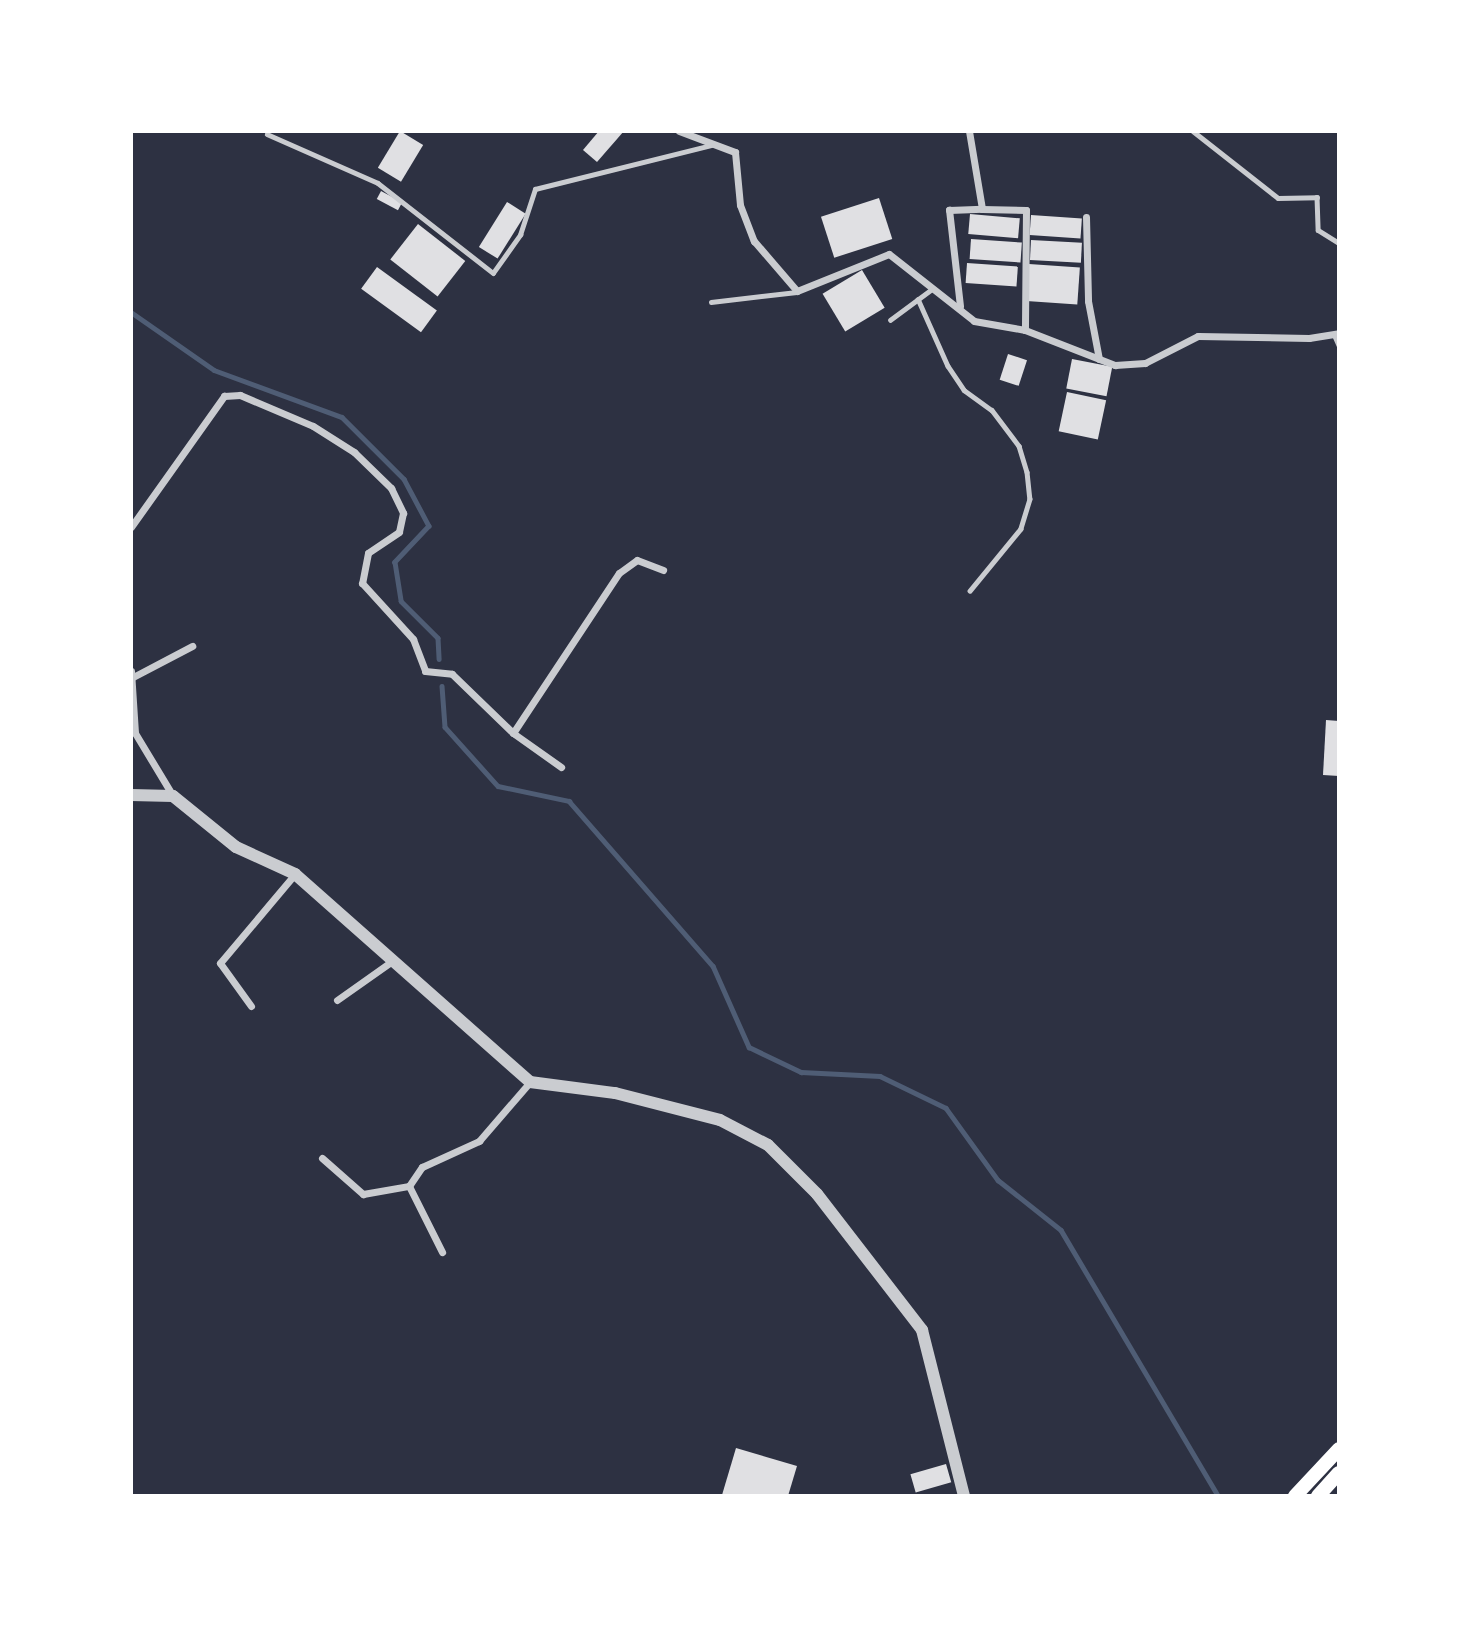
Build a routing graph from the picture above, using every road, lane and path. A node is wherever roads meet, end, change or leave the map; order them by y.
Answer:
1 (679, 131) edge
2 (969, 131) edge
3 (1193, 131) edge
4 (267, 134) dead end
5 (717, 144) junction
6 (982, 208) junction
7 (1086, 218) dead end
8 (1339, 243) edge
9 (932, 289) junction
10 (797, 292) junction
11 (918, 299) junction
12 (711, 302) dead end
13 (960, 306) junction
14 (890, 320) dead end
15 (1025, 330) junction
16 (1336, 333) edge
17 (1339, 345) edge
18 (1099, 359) junction
19 (131, 527) edge
20 (663, 570) dead end
21 (970, 591) dead end
22 (192, 646) dead end
23 (132, 674) edge
24 (513, 733) junction
25 (561, 766) dead end
26 (131, 794) edge
27 (173, 796) junction
28 (295, 874) junction
29 (393, 961) junction
30 (337, 1000) dead end
31 (251, 1006) dead end
32 (530, 1082) junction
33 (322, 1158) dead end
34 (409, 1186) junction
35 (442, 1252) dead end
36 (1339, 1449) edge
37 (1339, 1473) edge
38 (964, 1496) edge
39 (1295, 1496) edge
40 (1318, 1496) edge

1 - 5 street
2 - 6 street
3 - 8 lane
4 - 5 lane
5 - 10 street
6 - 13 street
6 - 15 street
7 - 18 street
9 - 10 street
9 - 11 lane
9 - 13 street
10 - 12 lane
11 - 14 lane
11 - 21 lane
13 - 15 street
15 - 18 street
16 - 17 lane
16 - 18 street
19 - 24 street
20 - 24 street
22 - 23 street
23 - 27 street
24 - 25 street
26 - 27 street
27 - 28 street
28 - 29 street
28 - 31 street
29 - 30 street
29 - 32 street
32 - 34 street
32 - 38 street
33 - 34 street
34 - 35 street
36 - 39 main road
37 - 40 main road

